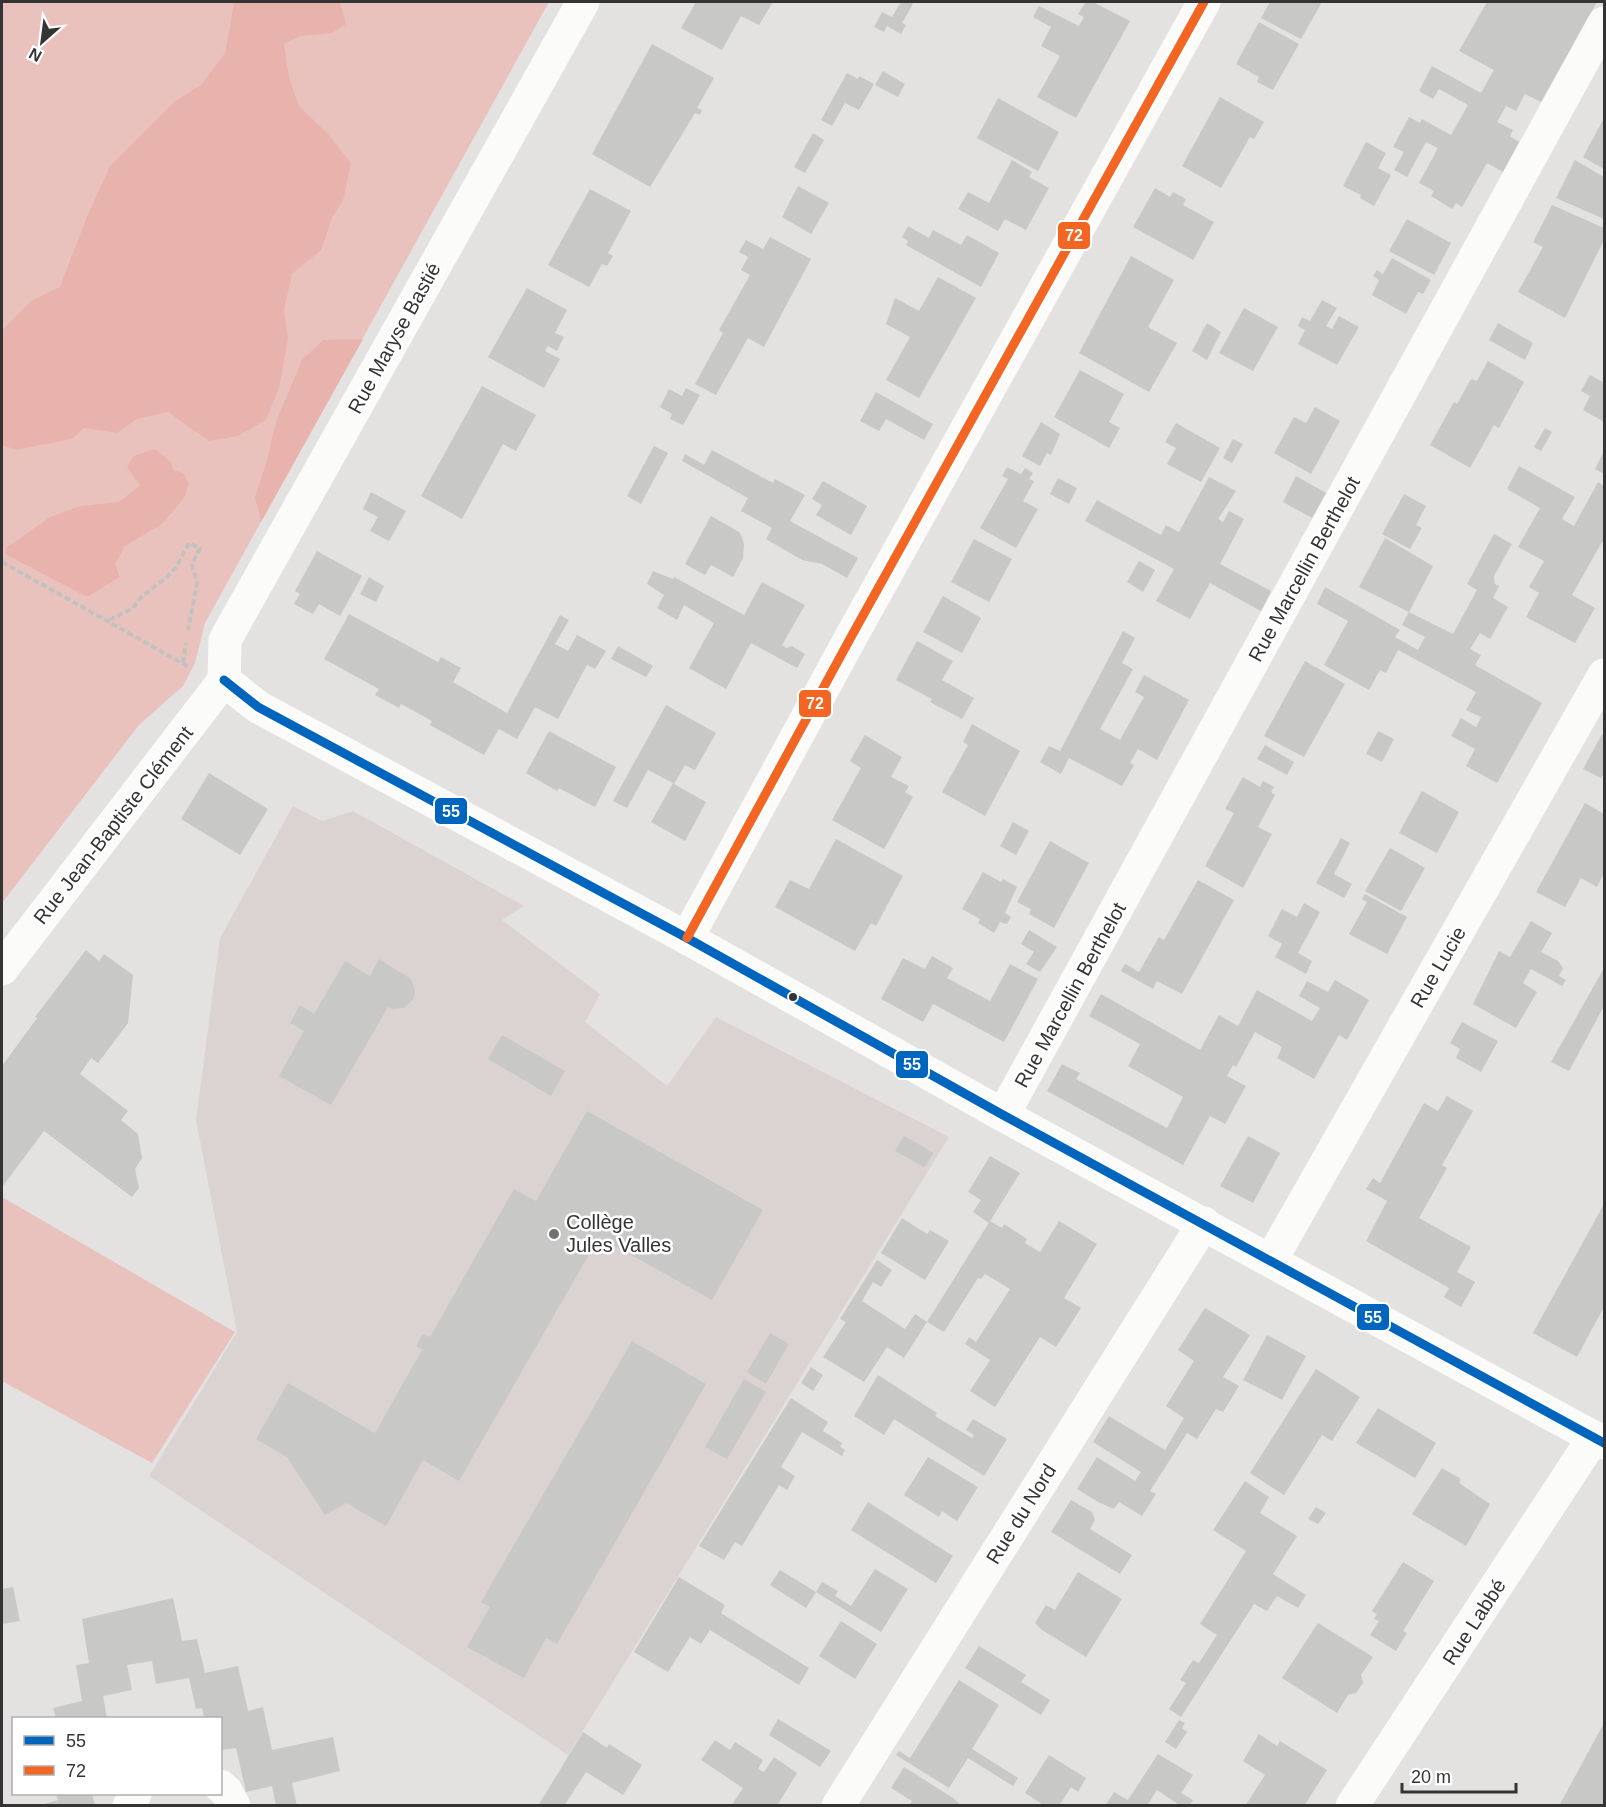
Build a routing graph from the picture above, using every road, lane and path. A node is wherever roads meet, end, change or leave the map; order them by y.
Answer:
1 (583, 2) edge
2 (1204, 2) edge
3 (1605, 24) edge
4 (2, 562) edge
5 (108, 620) junction
6 (172, 658) dead end
7 (183, 663) dead end
8 (1605, 675) edge
9 (224, 680) junction
10 (687, 938) junction
11 (2, 969) edge
12 (1003, 1115) junction
13 (1204, 1223) junction
14 (1271, 1260) junction
15 (1599, 1440) edge
16 (222, 1789) edge
17 (234, 1806) edge
18 (838, 1806) edge
19 (1352, 1806) edge

1 - 9 street, Rue Maryse Bastié
2 - 10 street
3 - 12 street, Rue Marcellin Berthelot
4 - 5 path
5 - 6 path
5 - 7 path
8 - 14 street, Rue Lucie
9 - 10 street
9 - 11 street, Rue Jean-Baptiste Clément
10 - 12 street
12 - 13 street
13 - 14 street
13 - 18 street, Rue du Nord
14 - 15 street
15 - 19 street, Rue Labbé
16 - 17 street

